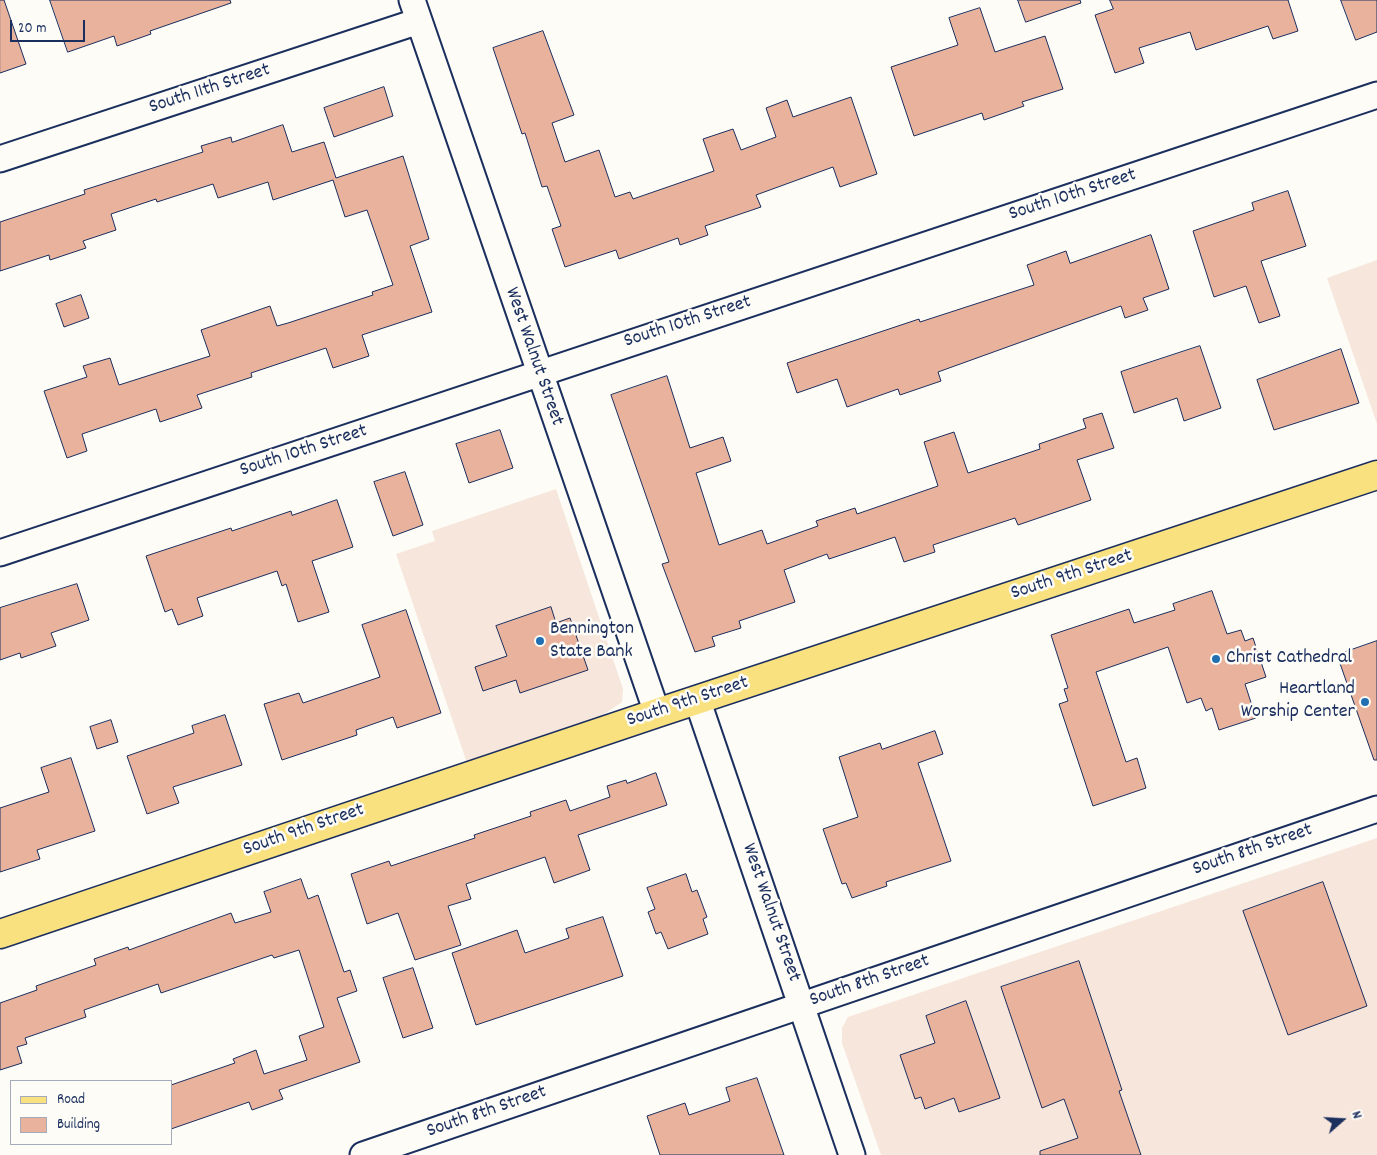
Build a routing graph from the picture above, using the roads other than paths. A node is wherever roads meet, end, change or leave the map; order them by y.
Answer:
1 (416, 10) edge
2 (1377, 95) edge
3 (0, 160) edge
4 (539, 373) junction
5 (1377, 475) edge
6 (0, 553) edge
7 (697, 700) junction
8 (657, 713) junction
9 (1377, 809) edge
10 (0, 934) edge
11 (801, 1006) junction
12 (363, 1155) edge
13 (852, 1155) edge

1 - 3 street, South 11th Street
1 - 4 street, West Walnut Street
2 - 4 street, South 10th Street
4 - 6 street, South 10th Street
4 - 8 street, West Walnut Street
5 - 7 main road, South 9th Street
7 - 8 main road, South 9th Street
7 - 11 street, West Walnut Street
8 - 10 main road, South 9th Street
9 - 11 street, South 8th Street
11 - 12 street, South 8th Street
11 - 13 street, West Walnut Street

